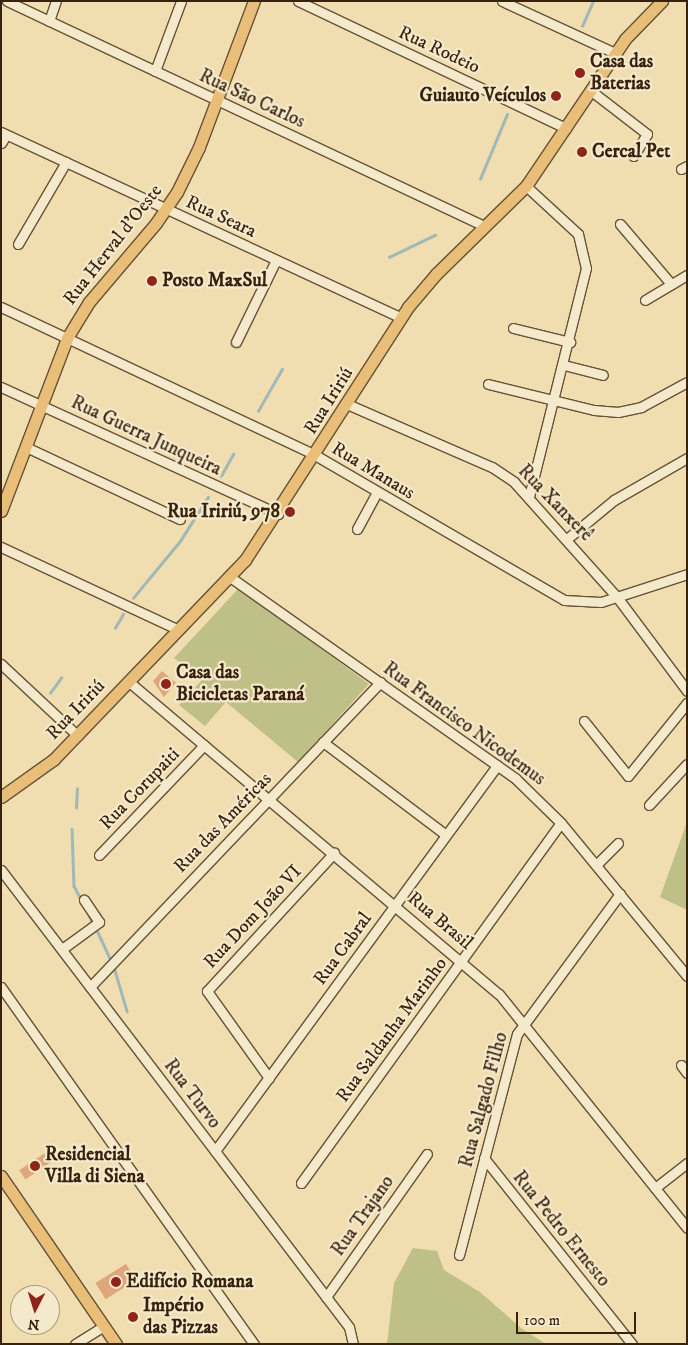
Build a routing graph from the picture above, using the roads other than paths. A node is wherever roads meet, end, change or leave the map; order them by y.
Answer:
1 (7, 1) edge
2 (56, 1) edge
3 (181, 1) edge
4 (254, 1) edge
5 (298, 1) edge
6 (502, 1) edge
7 (662, 1) edge
8 (49, 21) junction
9 (614, 53) junction
10 (155, 71) junction
11 (590, 90) junction
12 (216, 100) junction
13 (566, 128) junction
14 (4, 133) edge
15 (1, 143) edge
16 (633, 156) dead end
17 (66, 162) junction
18 (526, 186) junction
19 (166, 209) junction
20 (620, 224) dead end
21 (484, 226) junction
22 (18, 244) dead end
23 (276, 260) junction
24 (687, 275) edge
25 (672, 284) junction
26 (645, 300) dead end
27 (1, 307) edge
28 (401, 318) junction
29 (513, 328) dead end
30 (67, 338) junction
31 (236, 342) dead end
32 (570, 342) junction
33 (564, 365) junction
34 (603, 375) dead end
35 (687, 382) edge
36 (488, 384) dead end
37 (1, 387) edge
38 (555, 401) junction
39 (347, 404) junction
40 (41, 406) junction
41 (26, 448) junction
42 (315, 455) junction
43 (687, 458) edge
44 (377, 492) junction
45 (529, 496) junction
46 (1, 511) edge
47 (278, 514) junction
48 (180, 519) dead end
49 (357, 529) dead end
50 (568, 538) junction
51 (1, 547) edge
52 (687, 574) edge
53 (230, 577) junction
54 (618, 597) junction
55 (178, 630) junction
56 (1, 664) edge
57 (128, 681) junction
58 (380, 682) junction
59 (687, 691) edge
60 (687, 703) edge
61 (584, 721) dead end
62 (78, 736) junction
63 (323, 742) junction
64 (204, 745) junction
65 (687, 764) edge
66 (497, 765) junction
67 (3, 794) edge
68 (269, 799) junction
69 (649, 805) dead end
70 (561, 823) junction
71 (446, 835) junction
72 (618, 843) dead end
73 (334, 853) junction
74 (99, 855) dead end
75 (596, 865) junction
76 (1, 870) edge
77 (620, 894) junction
78 (84, 900) dead end
79 (395, 905) junction
80 (62, 949) junction
81 (462, 960) junction
82 (687, 976) edge
83 (90, 986) junction
84 (1, 987) edge
85 (523, 1023) junction
86 (269, 1078) junction
87 (215, 1151) junction
88 (427, 1154) dead end
89 (484, 1158) junction
90 (687, 1163) edge
91 (1, 1176) edge
92 (301, 1183) dead end
93 (655, 1188) junction
94 (687, 1228) edge
95 (459, 1255) dead end
96 (326, 1297) junction
97 (104, 1326) junction
98 (353, 1341) edge
99 (76, 1344) edge
100 (116, 1344) edge
101 (254, 1344) edge
102 (632, 1344) edge

1 - 8 street, Rua São Carlos
2 - 8 street
3 - 10 street
4 - 12 main road, Rua Herval d'Oeste
5 - 13 street, Rua Rodeio
6 - 9 street
7 - 9 main road, Rua Iririú
8 - 10 street, Rua São Carlos
9 - 11 main road, Rua Iririú
10 - 12 street, Rua São Carlos
11 - 13 main road, Rua Iririú
11 - 16 street
12 - 19 main road, Rua Herval d'Oeste
12 - 21 street, Rua São Carlos
13 - 18 main road, Rua Iririú
14 - 15 street
14 - 17 street, Rua Seara
17 - 19 street, Rua Seara
17 - 22 street
18 - 21 main road, Rua Iririú
18 - 32 street
19 - 23 street, Rua Seara
19 - 30 main road, Rua Herval d'Oeste
20 - 25 street
21 - 28 main road, Rua Iririú
23 - 28 street, Rua Seara
23 - 31 street
24 - 25 street
25 - 26 street
27 - 30 street, Rua Manaus
28 - 39 main road, Rua Iririú
29 - 32 street
30 - 40 main road, Rua Herval d'Oeste
30 - 42 street, Rua Manaus
32 - 33 street
33 - 34 street
33 - 38 street
35 - 38 street
36 - 38 street
37 - 40 street, Rua Guerra Junqueira
38 - 45 street
39 - 42 main road, Rua Iririú
39 - 45 street, Rua Xanxerê
40 - 41 main road, Rua Herval d'Oeste
40 - 47 street, Rua Guerra Junqueira
41 - 46 main road, Rua Herval d'Oeste
41 - 48 street
42 - 44 street, Rua Manaus
42 - 47 main road, Rua Iririú
43 - 50 street
44 - 49 street
44 - 54 street, Rua Manaus
45 - 50 street, Rua Xanxerê
47 - 53 main road, Rua Iririú
50 - 54 street, Rua Xanxerê
51 - 55 street
52 - 54 street, Rua Manaus
53 - 55 main road, Rua Iririú
53 - 58 street, Rua Francisco Nicodemus
54 - 59 street, Rua Xanxerê
55 - 57 main road, Rua Iririú
56 - 62 street
57 - 62 main road, Rua Iririú
57 - 64 street, Rua Brasil
58 - 63 street, Rua das Américas
58 - 66 street, Rua Francisco Nicodemus
60 - 61 street
62 - 67 main road, Rua Iririú
63 - 68 street, Rua das Américas
63 - 71 street
64 - 68 street, Rua Brasil
64 - 74 street, Rua Corupaiti
65 - 69 street
66 - 70 street, Rua Francisco Nicodemus
66 - 71 street, Rua Cabral
68 - 73 street, Rua Brasil
68 - 83 street, Rua das Américas
70 - 75 street, Rua Francisco Nicodemus
70 - 81 street, Rua Saldanha Marinho
71 - 79 street, Rua Cabral
72 - 75 street
73 - 79 street, Rua Brasil
73 - 86 street, Rua Dom João VI
75 - 77 street, Rua Francisco Nicodemus
76 - 80 street, Rua Turvo
77 - 82 street, Rua Francisco Nicodemus
77 - 85 street, Rua Salgado Filho
78 - 80 street
79 - 81 street, Rua Brasil
79 - 86 street, Rua Cabral
80 - 83 street, Rua Turvo
81 - 85 street, Rua Brasil
81 - 92 street, Rua Saldanha Marinho
83 - 87 street, Rua Turvo
84 - 101 street
85 - 89 street, Rua Salgado Filho
85 - 93 street, Rua Brasil
86 - 87 street, Rua Cabral
87 - 96 street, Rua Turvo
88 - 96 street, Rua Trajano
89 - 95 street, Rua Salgado Filho
89 - 102 street, Rua Pedro Ernesto
90 - 93 street
91 - 97 main road
93 - 94 street, Rua Brasil
96 - 98 street, Rua Turvo
97 - 99 street
97 - 100 main road

